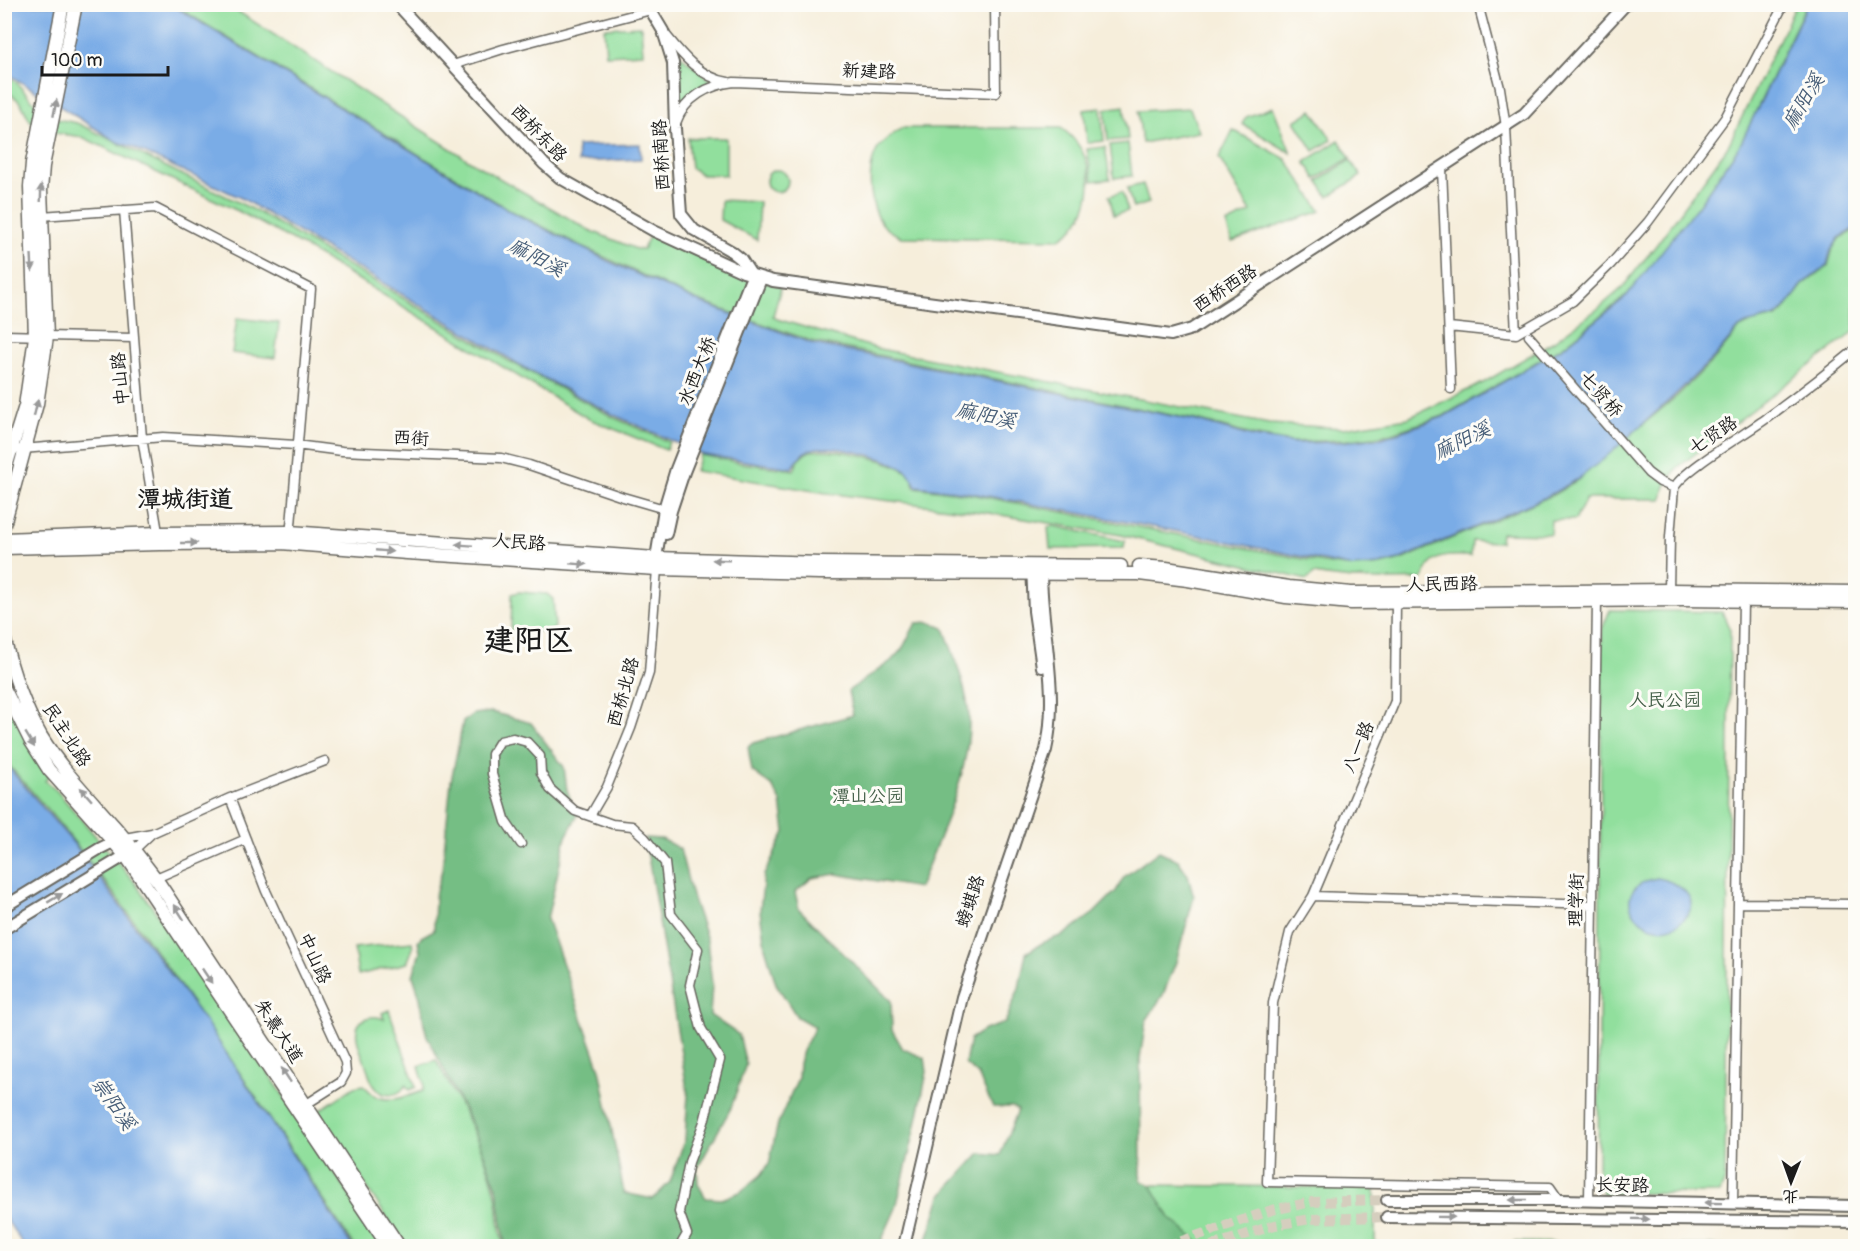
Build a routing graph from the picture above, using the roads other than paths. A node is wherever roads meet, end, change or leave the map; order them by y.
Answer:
1 (63, 4) edge
2 (76, 4) edge
3 (397, 4) edge
4 (995, 4) edge
5 (1478, 4) edge
6 (1626, 4) edge
7 (1784, 4) edge
8 (649, 7) edge
9 (663, 32) junction
10 (453, 65) junction
11 (734, 82) junction
12 (1506, 127) junction
13 (675, 128) junction
14 (38, 164) junction
15 (1442, 168) junction
16 (124, 210) junction
17 (40, 216) junction
18 (755, 282) junction
19 (1449, 327) junction
20 (1516, 334) junction
21 (4, 335) edge
22 (1529, 336) dead end
23 (41, 337) junction
24 (133, 338) junction
25 (1856, 349) edge
26 (1451, 388) dead end
27 (142, 438) junction
28 (296, 445) junction
29 (25, 449) junction
30 (11, 450) junction
31 (4, 473) edge
32 (1674, 488) junction
33 (667, 510) junction
34 (4, 525) edge
35 (290, 537) junction
36 (159, 538) junction
37 (4, 539) edge
38 (4, 548) edge
39 (658, 562) junction
40 (1037, 570) junction
41 (1669, 591) junction
42 (1856, 592) edge
43 (1597, 600) junction
44 (1743, 601) junction
45 (1396, 602) junction
46 (1856, 602) edge
47 (4, 637) edge
48 (4, 688) edge
49 (325, 761) dead end
50 (230, 798) junction
51 (590, 816) junction
52 (152, 833) junction
53 (119, 839) junction
54 (246, 839) junction
55 (521, 844) dead end
56 (130, 853) junction
57 (156, 878) junction
58 (1313, 896) junction
59 (1739, 903) junction
60 (1856, 903) edge
61 (1593, 904) junction
62 (4, 907) edge
63 (4, 928) edge
64 (301, 1108) junction
65 (1387, 1200) tunnel mouth
66 (1559, 1200) junction
67 (1589, 1201) junction
68 (1733, 1204) junction
69 (1856, 1206) edge
70 (1387, 1217) tunnel mouth
71 (1856, 1222) edge
72 (388, 1246) edge
73 (399, 1246) edge
74 (680, 1246) edge
75 (899, 1246) edge
76 (904, 1246) edge

1 - 14 highway
14 -> 2 highway
3 - 10 main road, 西桥东路
4 - 11 street, 新建路
5 - 12 street
6 - 12 main road, 西桥西路
7 - 20 street
8 - 9 main road, 西桥南路
8 - 10 street
9 - 11 street
9 - 13 main road, 西桥南路
10 - 18 main road, 西桥东路
11 - 13 street, 新建路
12 - 15 main road, 西桥西路
12 - 20 street
13 - 18 main road, 西桥南路
17 -> 14 highway
14 -> 23 highway
15 - 18 main road, 西桥西路
15 - 19 street
16 - 17 street
16 - 24 street, 中山路
16 - 28 street
17 - 23 highway
18 - 33 main road, 水西大桥
19 - 20 street
19 - 26 street
21 - 23 street
22 - 32 street, 七贤桥
23 - 24 street
29 -> 23 highway
23 - 30 highway
24 - 27 street, 中山路
25 - 32 street, 七贤路
27 - 28 street, 西街
27 - 29 street, 西街
27 - 36 street, 中山路
28 - 33 street, 西街
28 - 35 street
29 - 30 street, 西街
29 - 34 highway
30 - 31 highway
32 - 41 street
33 - 39 main road, 水西大桥
35 - 36 highway, 人民路
35 - 39 highway, 人民路
36 - 37 highway, 人民路
36 - 38 highway, 人民路
39 - 40 highway, 人民路
39 - 51 street, 西桥北路
40 - 41 highway, 人民西路
40 - 45 highway, 人民西路
40 - 75 main road, 螃蜞路
40 - 76 main road
41 - 42 highway, 人民西路
43 - 44 highway, 人民西路
43 - 45 highway, 人民西路
43 - 61 street, 理学街
44 - 46 highway, 人民西路
44 - 59 street
45 - 58 street, 八一路
53 -> 47 highway, 民主北路
48 -> 53 highway, 民主北路
49 - 50 street
50 - 52 street
50 - 54 street, 中山路
51 - 55 street
51 - 74 street
52 - 53 street
52 - 56 street
53 - 56 highway, 朱熹大道
53 - 62 main road
54 - 57 street
54 - 64 street, 中山路
56 - 57 highway, 朱熹大道
63 -> 56 main road
56 -> 64 highway, 朱熹大道
64 -> 57 highway, 朱熹大道
58 - 61 street
58 - 66 street, 八一路
59 - 60 street
59 - 68 street
61 - 67 street, 理学街
64 - 72 highway, 朱熹大道
64 - 73 highway, 朱熹大道
66 -> 65 main road, 长安路
66 - 67 main road, 长安路
68 -> 67 main road, 长安路
68 - 69 main road, 长安路
70 -> 71 main road, 长安路

